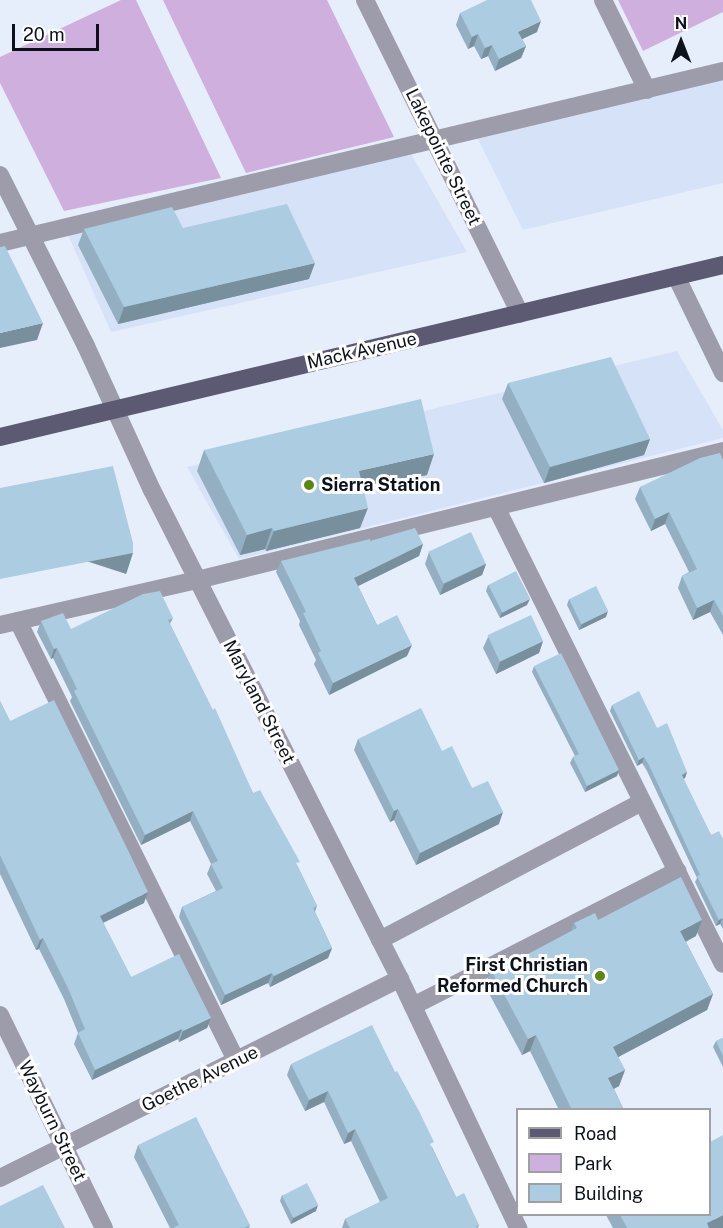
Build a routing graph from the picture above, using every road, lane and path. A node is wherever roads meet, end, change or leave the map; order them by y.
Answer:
1 (365, 0) edge
2 (603, 0) edge
3 (723, 71) edge
4 (648, 90) junction
5 (435, 141) junction
6 (0, 175) edge
7 (31, 236) junction
8 (0, 243) edge
9 (723, 265) edge
10 (676, 276) junction
11 (520, 314) junction
12 (723, 373) edge
13 (116, 410) junction
14 (0, 437) edge
15 (723, 451) edge
16 (496, 507) junction
17 (197, 580) junction
18 (18, 621) junction
19 (0, 625) edge
20 (642, 802) junction
21 (676, 871) junction
22 (380, 940) junction
23 (723, 964) edge
24 (400, 979) junction
25 (413, 1006) junction
26 (0, 1015) edge
27 (236, 1061) junction
28 (65, 1146) junction
29 (0, 1178) edge
30 (104, 1228) edge
31 (518, 1228) edge

1 - 5 street, Lakepointe Street
2 - 4 street
3 - 4 street
4 - 5 street
5 - 7 street
5 - 11 street, Lakepointe Street
6 - 7 street, Maryland Street
7 - 8 street
7 - 13 street, Maryland Street
9 - 10 main road, Mack Avenue
10 - 11 main road, Mack Avenue
10 - 12 street
11 - 13 main road, Mack Avenue
13 - 14 main road, Mack Avenue
13 - 17 street, Maryland Street
15 - 16 street
16 - 17 street
16 - 20 street
17 - 18 street
17 - 22 street, Maryland Street
18 - 19 street
18 - 27 street
20 - 21 street
20 - 22 street
21 - 23 street
21 - 25 street
22 - 24 street, Maryland Street
24 - 25 street, Maryland Street
24 - 27 street, Goethe Avenue
25 - 31 street, Maryland Street
26 - 28 street, Wayburn Street
27 - 28 street, Goethe Avenue
28 - 29 street, Goethe Avenue
28 - 30 street, Wayburn Street

